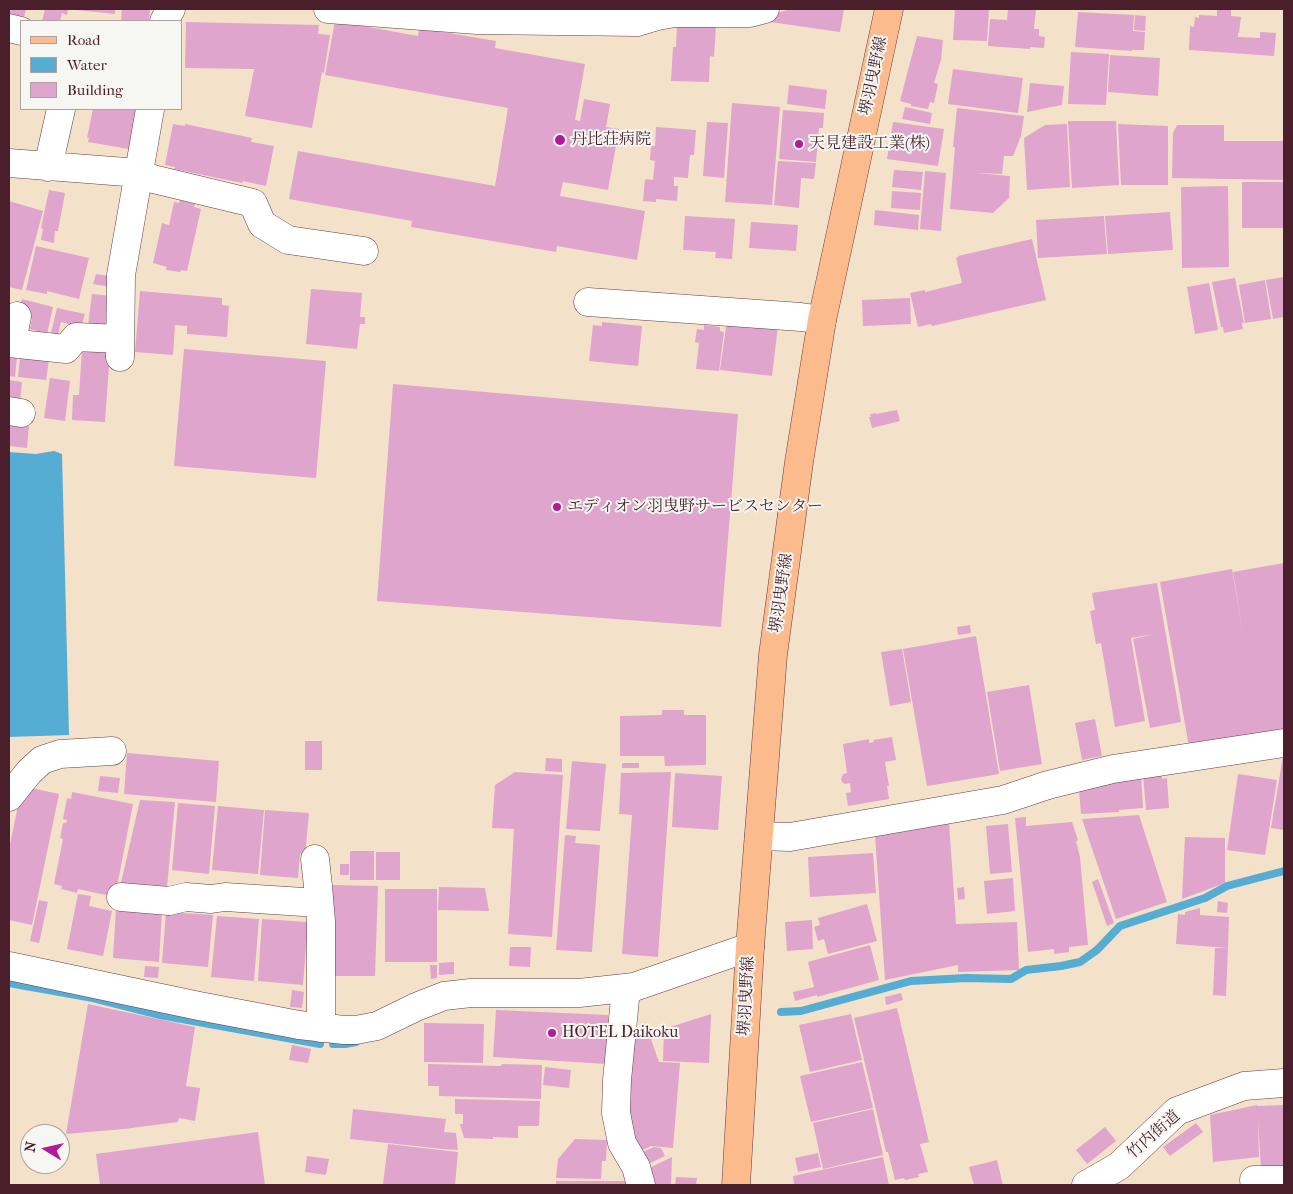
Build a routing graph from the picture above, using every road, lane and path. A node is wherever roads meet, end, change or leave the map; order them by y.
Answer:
1 (171, 9) edge
2 (328, 9) edge
3 (765, 9) edge
4 (889, 9) edge
5 (658, 12) edge
6 (165, 20) edge
7 (61, 110) edge
8 (150, 110) edge
9 (9, 163) edge
10 (48, 166) junction
11 (139, 174) junction
12 (364, 251) dead end
13 (588, 302) dead end
14 (17, 316) dead end
15 (822, 320) junction
16 (10, 343) edge
17 (1284, 743) edge
18 (112, 751) dead end
19 (9, 797) edge
20 (759, 836) junction
21 (315, 859) dead end
22 (121, 897) dead end
23 (320, 903) junction
24 (750, 947) junction
25 (9, 966) edge
26 (626, 989) junction
27 (321, 1028) junction
28 (1284, 1083) edge
29 (1254, 1180) dead end
30 (1284, 1180) edge
31 (641, 1185) edge
32 (736, 1185) edge
33 (1086, 1185) edge

1 - 6 street
2 - 5 street
3 - 5 street
4 - 15 main road, 堺羽曳野線
7 - 10 street
8 - 11 street
9 - 10 street
10 - 11 street
11 - 12 street
11 - 16 street
13 - 15 street
14 - 16 street
15 - 20 main road, 堺羽曳野線
17 - 20 street
18 - 19 street
20 - 24 main road, 堺羽曳野線
21 - 23 street
22 - 23 street
23 - 27 street
24 - 26 street
24 - 32 main road, 堺羽曳野線
25 - 27 street
26 - 27 street
26 - 31 street
28 - 33 street, 竹内街道
29 - 30 street

